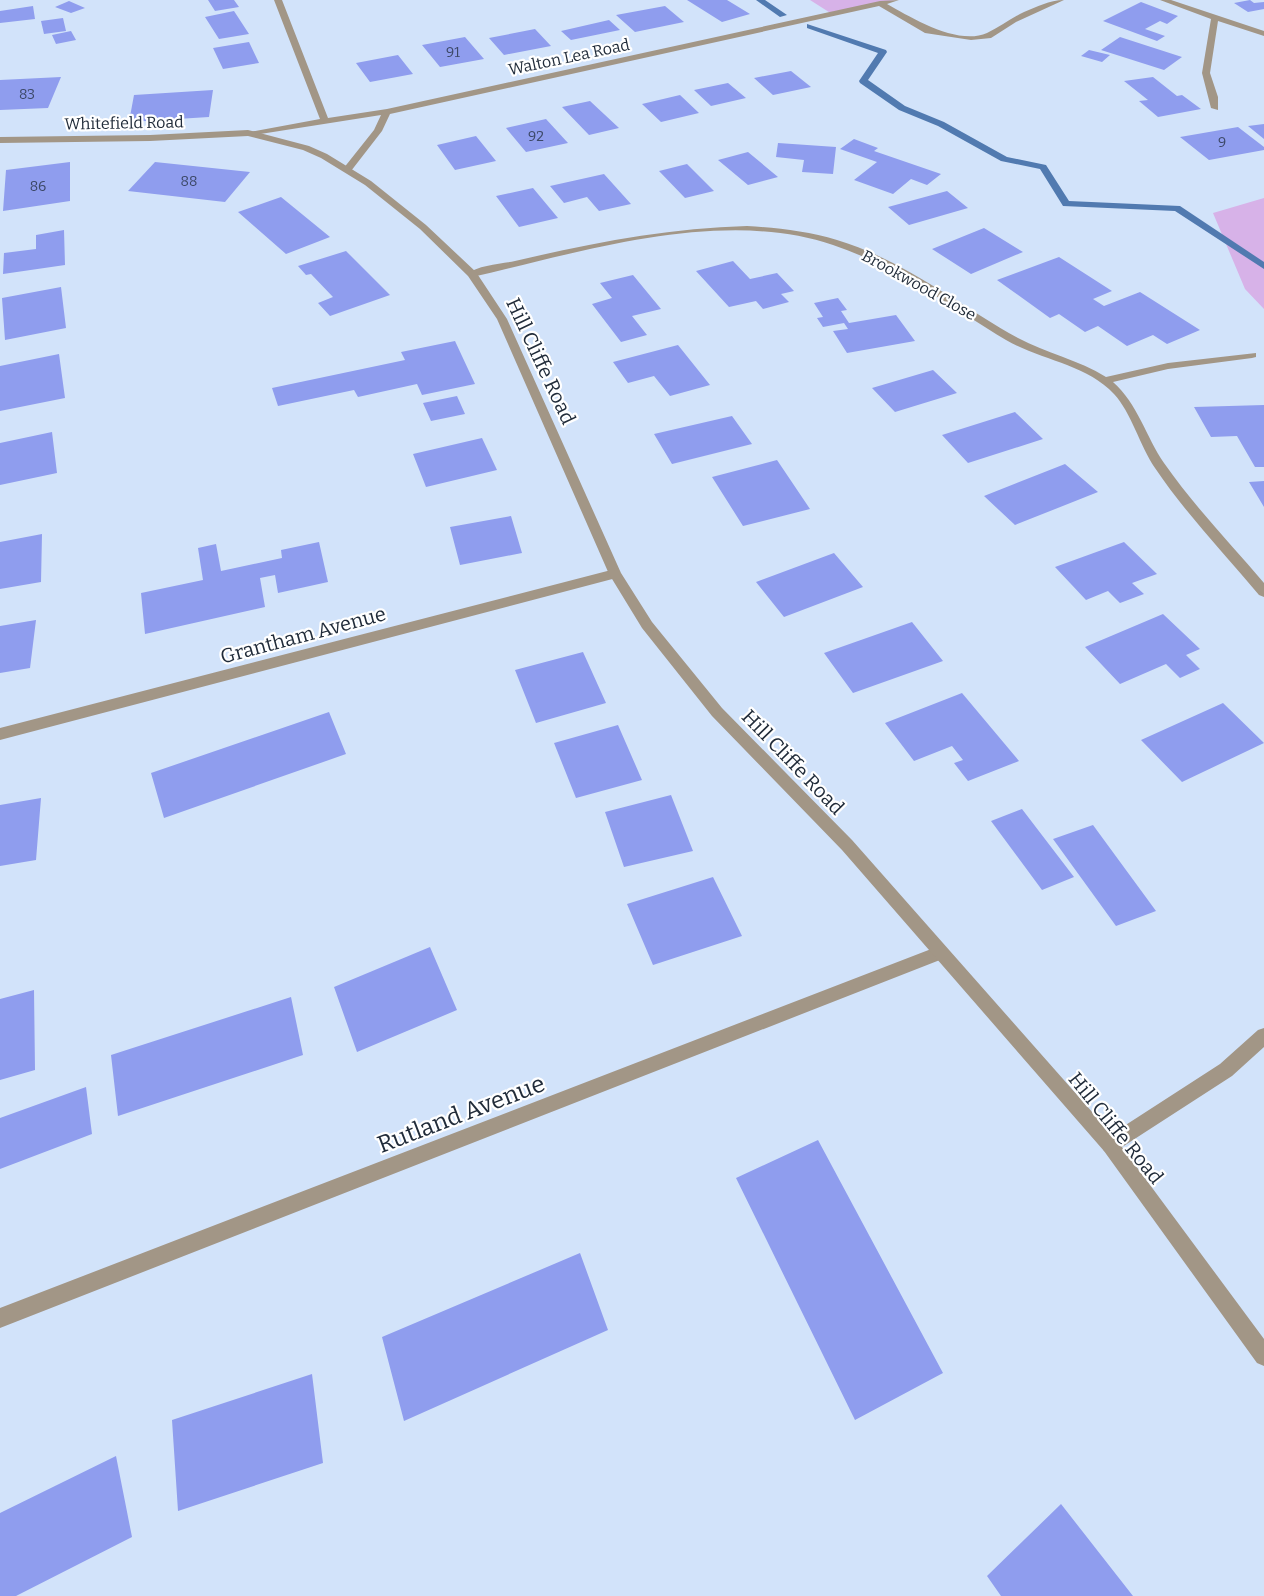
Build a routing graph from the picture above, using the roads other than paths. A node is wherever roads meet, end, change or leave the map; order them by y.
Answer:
1 (278, 0) edge
2 (895, 0) edge
3 (1060, 0) edge
4 (1164, 0) edge
5 (880, 3) junction
6 (1215, 17) junction
7 (1264, 34) edge
8 (1215, 108) dead end
9 (387, 112) junction
10 (326, 123) junction
11 (248, 133) junction
12 (0, 140) edge
13 (348, 169) junction
14 (472, 274) junction
15 (1252, 355) dead end
16 (1106, 380) junction
17 (615, 574) junction
18 (1264, 592) edge
19 (0, 734) edge
20 (939, 953) junction
21 (1264, 1036) edge
22 (1110, 1145) junction
23 (0, 1318) edge
24 (1264, 1356) edge

1 - 10 street
2 - 5 street, Walton Lea Road
3 - 5 street
4 - 6 street
5 - 9 street, Walton Lea Road
6 - 7 street
6 - 8 street
9 - 10 street, Walton Lea Road
9 - 13 street
10 - 11 street, Walton Lea Road
11 - 12 street, Whitefield Road
11 - 13 street, Hill Cliffe Road
13 - 14 street, Hill Cliffe Road
14 - 16 street, Brookwood Close
14 - 17 street, Hill Cliffe Road
15 - 16 street
16 - 18 street, Brookwood Close
17 - 19 street, Grantham Avenue
17 - 20 street, Hill Cliffe Road
20 - 22 street, Hill Cliffe Road
20 - 23 street, Rutland Avenue
21 - 22 street
22 - 24 street, Hill Cliffe Road

